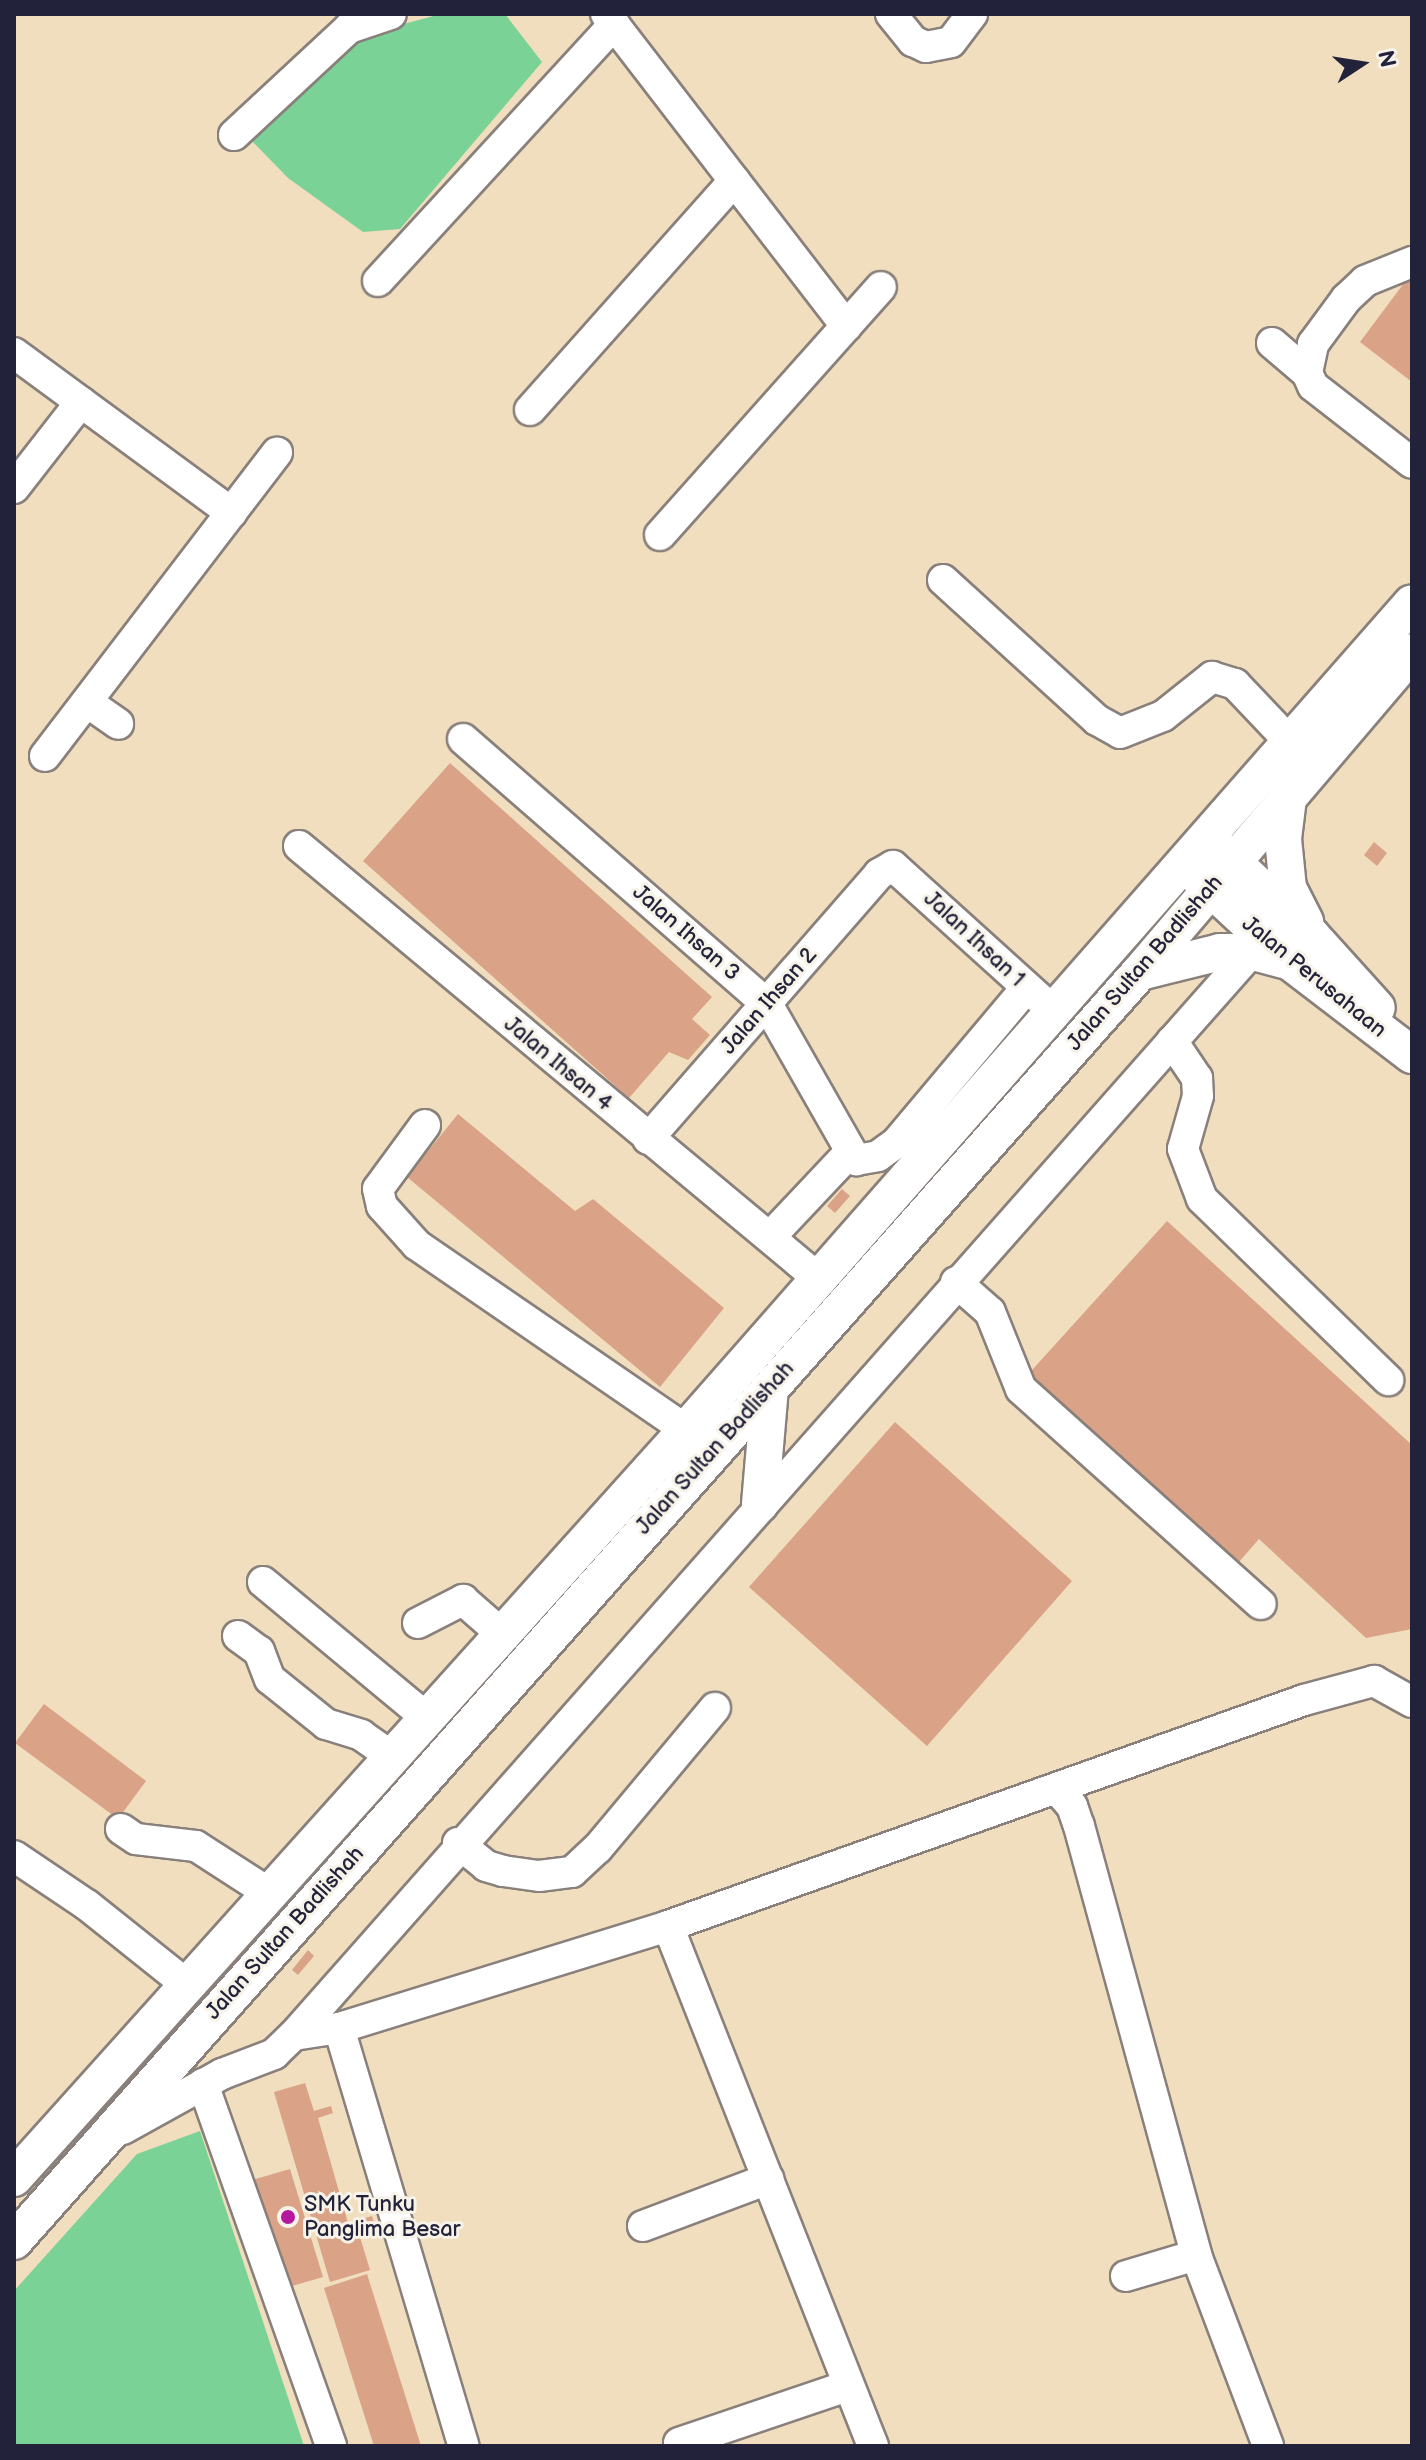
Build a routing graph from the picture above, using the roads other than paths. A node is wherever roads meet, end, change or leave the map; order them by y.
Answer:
1 (391, 14) edge
2 (891, 14) edge
3 (972, 14) edge
4 (610, 19) edge
5 (234, 135) dead end
6 (734, 181) junction
7 (1412, 262) edge
8 (378, 281) dead end
9 (881, 287) dead end
10 (846, 326) junction
11 (1272, 343) dead end
12 (14, 353) edge
13 (1307, 373) junction
14 (81, 402) junction
15 (530, 410) dead end
16 (1408, 452) edge
17 (277, 453) dead end
18 (14, 488) edge
19 (232, 513) junction
20 (660, 535) dead end
21 (943, 580) dead end
22 (1412, 603) edge
23 (1412, 652) edge
24 (87, 702) junction
25 (118, 724) dead end
26 (463, 739) dead end
27 (1290, 742) junction
28 (45, 756) dead end
29 (1289, 790) junction
30 (299, 846) dead end
31 (1208, 862) junction
32 (893, 866) joint
33 (1300, 948) junction
34 (1251, 952) junction
35 (1140, 972) junction
36 (1026, 988) junction
37 (767, 1004) junction
38 (1055, 1011) junction
39 (1172, 1041) junction
40 (1412, 1047) edge
41 (1412, 1055) edge
42 (425, 1125) dead end
43 (648, 1139) junction
44 (857, 1157) junction
45 (770, 1237) junction
46 (819, 1279) junction
47 (956, 1282) junction
48 (1388, 1380) dead end
49 (770, 1388) junction
50 (686, 1430) junction
51 (760, 1504) junction
52 (263, 1582) dead end
53 (1261, 1604) dead end
54 (418, 1623) dead end
55 (502, 1634) junction
56 (238, 1636) dead end
57 (1412, 1702) edge
58 (715, 1708) dead end
59 (427, 1718) junction
60 (392, 1757) junction
61 (1057, 1789) junction
62 (121, 1829) dead end
63 (458, 1843) junction
64 (14, 1856) edge
65 (269, 1893) junction
66 (668, 1926) junction
67 (186, 1984) junction
68 (339, 2028) junction
69 (294, 2035) junction
70 (129, 2051) junction
71 (170, 2061) junction
72 (212, 2079) junction
73 (108, 2138) junction
74 (14, 2178) edge
75 (768, 2179) junction
76 (643, 2226) dead end
77 (14, 2241) edge
78 (1196, 2255) junction
79 (1126, 2276) dead end
80 (847, 2386) junction
81 (679, 2443) dead end
82 (331, 2446) edge
83 (464, 2446) edge
84 (873, 2446) edge
85 (1268, 2446) edge

1 - 5 street
2 - 3 street
4 - 6 street
4 - 8 street
6 - 10 street
6 - 15 street
7 - 13 street
9 - 10 street
10 - 20 street
11 - 13 street
12 - 14 street
13 - 16 street
14 - 18 street
14 - 19 street
17 - 19 street
19 - 24 street
21 - 27 street
22 - 27 main road, Jalan Sultan Badlishah
23 - 29 main road, Jalan Sultan Badlishah
24 - 25 street
24 - 28 street
26 - 37 street, Jalan Ihsan 3
27 - 31 main road, Jalan Sultan Badlishah
29 - 31 main road, Jalan Sultan Badlishah
29 - 33 main road
30 - 43 street, Jalan Ihsan 4
31 - 33 main road, Jalan Perusahaan
31 - 35 main road, Jalan Sultan Badlishah
31 - 38 main road, Jalan Sultan Badlishah
32 - 36 street, Jalan Ihsan 1
32 - 37 street, Jalan Ihsan 2
33 - 34 main road
33 - 40 main road, Jalan Perusahaan
33 - 41 main road, Jalan Perusahaan
34 - 35 main road
34 - 39 street
35 - 49 main road, Jalan Sultan Badlishah
36 - 38 street, Jalan Ihsan 1
36 - 44 street
37 - 43 street, Jalan Ihsan 2
37 - 44 street, Jalan Ihsan 3
38 - 46 main road, Jalan Sultan Badlishah
39 - 47 street
39 - 48 street
42 - 50 street
43 - 45 street, Jalan Ihsan 4
44 - 45 street
45 - 46 street, Jalan Ihsan 4
46 - 50 main road, Jalan Sultan Badlishah
47 - 51 street
47 - 53 street
49 - 51 main road
49 - 71 main road, Jalan Sultan Badlishah
50 - 55 main road, Jalan Sultan Badlishah
51 - 63 street
52 - 59 street
54 - 55 street
55 - 59 main road, Jalan Sultan Badlishah
56 - 60 street
57 - 61 street
58 - 63 street
59 - 60 main road, Jalan Sultan Badlishah
60 - 65 main road, Jalan Sultan Badlishah
61 - 66 street
61 - 78 street
62 - 65 street
63 - 69 street
64 - 67 street
65 - 67 main road, Jalan Sultan Badlishah
66 - 68 street
66 - 75 street
67 - 70 main road, Jalan Sultan Badlishah
68 - 69 street
68 - 83 street
69 - 72 street
70 - 71 street
70 - 74 main road, Jalan Sultan Badlishah
71 - 72 street
71 - 73 main road, Jalan Sultan Badlishah
72 - 73 street
72 - 82 street
73 - 77 main road, Jalan Sultan Badlishah
75 - 76 street
75 - 80 street
78 - 79 street
78 - 85 street
80 - 81 street
80 - 84 street

